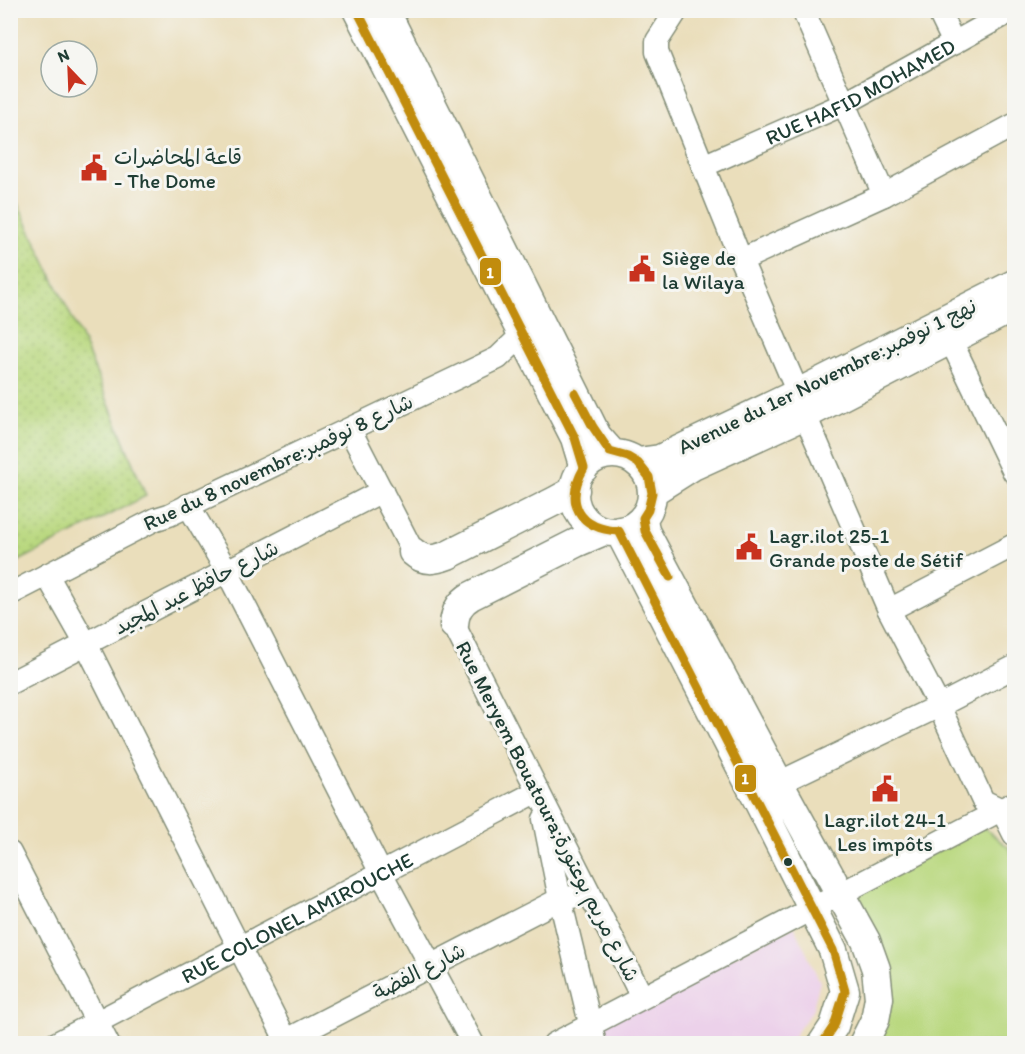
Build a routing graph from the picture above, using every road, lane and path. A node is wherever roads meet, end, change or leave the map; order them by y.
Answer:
1 (357, 10) edge
2 (385, 10) edge
3 (677, 10) edge
4 (803, 10) edge
5 (938, 10) edge
6 (1013, 10) edge
7 (954, 43) junction
8 (844, 104) junction
9 (1014, 125) edge
10 (703, 166) junction
11 (884, 195) junction
12 (741, 260) junction
13 (1014, 284) edge
14 (1014, 307) edge
15 (533, 330) junction
16 (950, 339) junction
17 (802, 404) junction
18 (350, 430) junction
19 (625, 458) junction
20 (1014, 472) edge
21 (579, 479) junction
22 (382, 491) junction
23 (188, 506) junction
24 (630, 518) junction
25 (1014, 545) edge
26 (413, 552) joint
27 (227, 571) junction
28 (46, 575) junction
29 (10, 594) edge
30 (889, 609) junction
31 (454, 625) joint
32 (86, 644) junction
33 (1014, 667) edge
34 (10, 683) edge
35 (939, 705) junction
36 (767, 789) junction
37 (538, 791) junction
38 (1008, 806) edge
39 (1014, 834) edge
40 (10, 853) edge
41 (381, 873) junction
42 (590, 894) junction
43 (841, 894) junction
44 (560, 899) junction
45 (811, 909) junction
46 (240, 947) junction
47 (431, 965) junction
48 (642, 997) junction
49 (97, 1022) junction
50 (593, 1034) edge
51 (285, 1042) edge
52 (55, 1044) edge
53 (108, 1044) edge
54 (473, 1044) edge
55 (554, 1044) edge
56 (822, 1044) edge
57 (863, 1044) edge

1 - 15 main road
2 - 15 main road
3 - 10 street
4 - 8 street
5 - 7 street
6 - 7 street, RUE HAFID MOHAMED
7 - 8 street, RUE HAFID MOHAMED
8 - 10 street, RUE HAFID MOHAMED
8 - 11 street
9 - 11 street
10 - 12 street
11 - 12 street
12 - 17 street
13 - 17 main road, Avenue du 1er Novembre;نهج 1 نوفمبر
14 - 16 main road, Avenue du 1er Novembre;نهج 1 نوفمبر
15 - 18 street, Rue du 8 novembre;شارع 8 نوفمبر
15 - 19 main road
15 - 21 main road
16 - 17 main road, Avenue du 1er Novembre;نهج 1 نوفمبر
16 - 20 street
17 - 19 main road, Avenue du 1er Novembre;نهج 1 نوفمبر
17 - 24 main road, Avenue du 1er Novembre;نهج 1 نوفمبر
17 - 30 street
18 - 22 street
18 - 23 street, Rue du 8 novembre;شارع 8 نوفمبر
19 - 21 main road
19 - 24 main road
21 - 24 main road
21 - 26 main road
22 - 26 street
22 - 27 street, شارع حافظ عبد المجيد
23 - 27 street
23 - 28 street, Rue du 8 novembre;شارع 8 نوفمبر
24 - 31 main road, Avenue du 1er Novembre;نهج 1 نوفمبر
24 - 36 main road
25 - 30 street
27 - 32 street, شارع حافظ عبد المجيد
27 - 41 street
28 - 29 street, Rue du 8 novembre;شارع 8 نوفمبر
28 - 32 street
30 - 35 street
31 - 37 street, Rue Meryem Bouatoura;شارع مريم بوعتورة
32 - 34 street, شارع حافظ عبد المجيد
32 - 46 street
33 - 35 street
35 - 36 street
35 - 38 street
36 - 43 main road
36 - 45 main road
37 - 41 street, RUE COLONEL AMIROUCHE
37 - 42 street, Rue Meryem Bouatoura;شارع مريم بوعتورة
37 - 44 street
38 - 39 street
38 - 43 street
40 - 49 street
41 - 46 street, RUE COLONEL AMIROUCHE
41 - 47 street
42 - 44 street, شارع الفضة
42 - 48 street, Rue Meryem Bouatoura;شارع مريم بوعتورة
43 - 45 street
43 - 57 main road
44 - 47 street, شارع الفضة
44 - 50 street
45 - 48 street
45 - 56 main road
46 - 49 street, RUE COLONEL AMIROUCHE
46 - 51 street
47 - 51 street, شارع الفضة
47 - 54 street
48 - 50 street
49 - 52 street, RUE COLONEL AMIROUCHE
49 - 53 street
50 - 55 street

